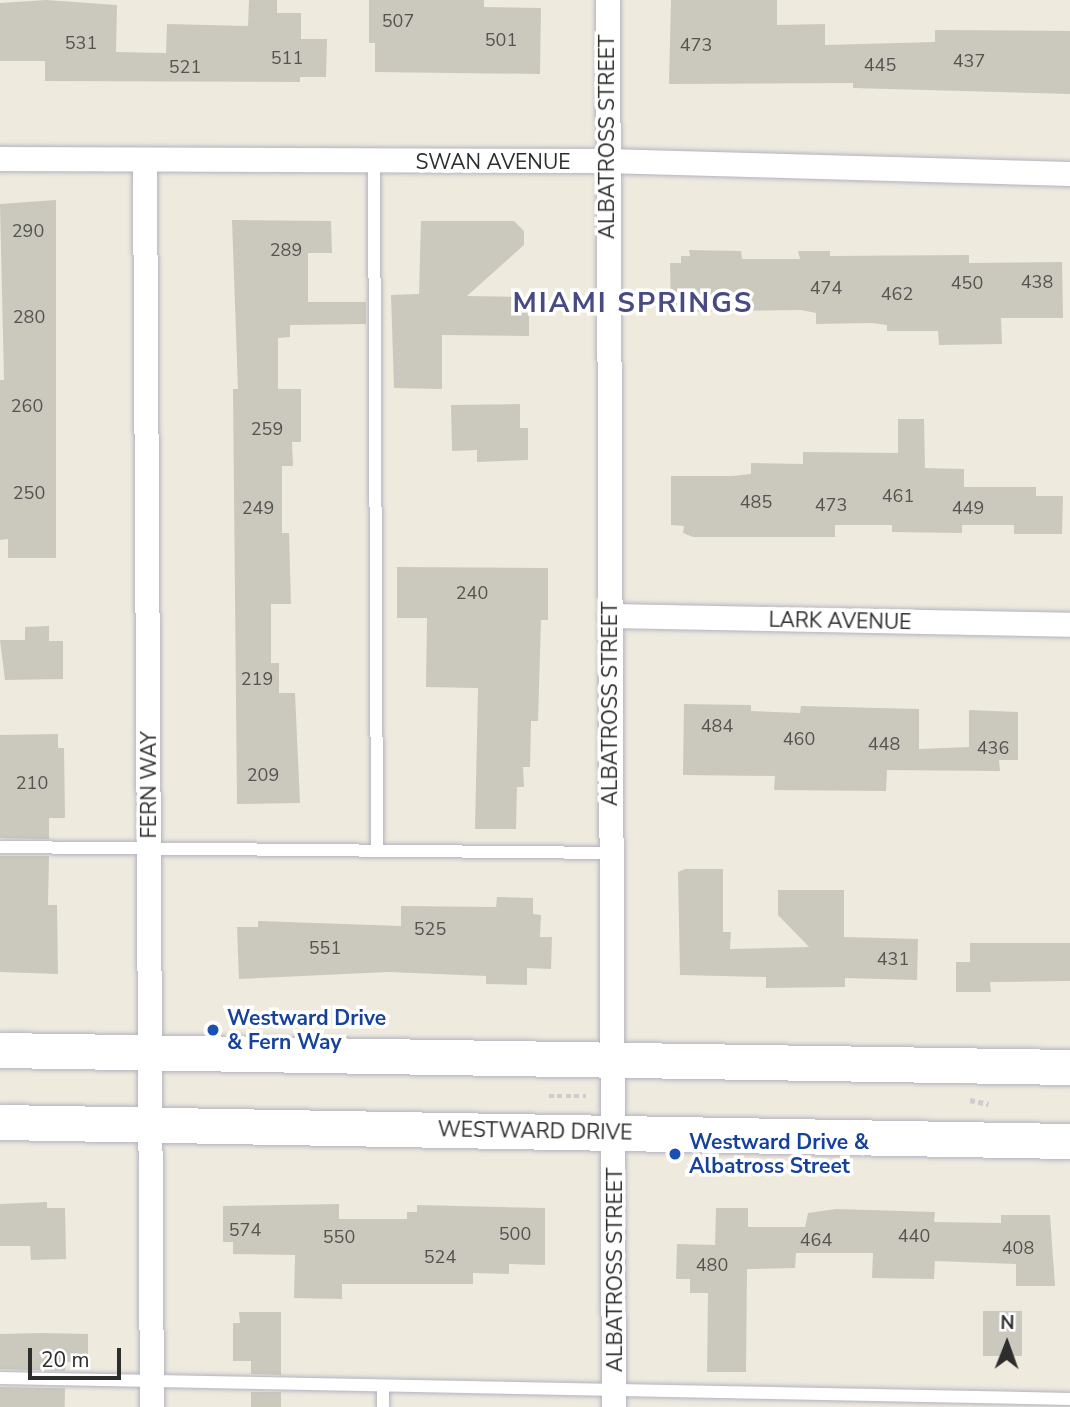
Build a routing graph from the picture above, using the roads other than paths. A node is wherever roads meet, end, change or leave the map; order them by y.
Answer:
1 (608, 0) edge
2 (0, 159) edge
3 (374, 162) junction
4 (606, 162) junction
5 (145, 163) junction
6 (1070, 174) edge
7 (610, 616) junction
8 (1070, 625) edge
9 (0, 846) edge
10 (149, 848) junction
11 (377, 850) junction
12 (611, 853) junction
13 (0, 1050) edge
14 (151, 1052) junction
15 (611, 1058) junction
16 (1070, 1067) edge
17 (0, 1122) edge
18 (151, 1125) junction
19 (613, 1132) junction
20 (1070, 1141) edge
21 (0, 1378) edge
22 (152, 1381) junction
23 (383, 1386) junction
24 (614, 1398) edge
25 (1070, 1399) edge
26 (152, 1407) edge
27 (383, 1407) edge

1 - 4 street, ALBATROSS STREET
2 - 5 street, SWAN AVENUE
3 - 4 street, SWAN AVENUE
3 - 5 street, SWAN AVENUE
3 - 11 lane
4 - 6 street, SWAN AVENUE
4 - 7 street, ALBATROSS STREET
5 - 10 street, FERN WAY
7 - 8 street, LARK AVENUE
7 - 12 street, ALBATROSS STREET
9 - 10 lane
10 - 11 lane
10 - 14 street, FERN WAY
11 - 12 lane
12 - 15 street, ALBATROSS STREET
13 - 14 street
14 - 15 street
14 - 18 street, FERN WAY
15 - 16 street
15 - 19 street, ALBATROSS STREET
17 - 18 street, WESTWARD DRIVE
18 - 19 street, WESTWARD DRIVE
18 - 22 street, FERN WAY
19 - 20 street, WESTWARD DRIVE
19 - 24 street, ALBATROSS STREET
21 - 22 lane
22 - 23 lane
22 - 26 street, FERN WAY
23 - 24 lane
23 - 27 lane
24 - 25 lane

